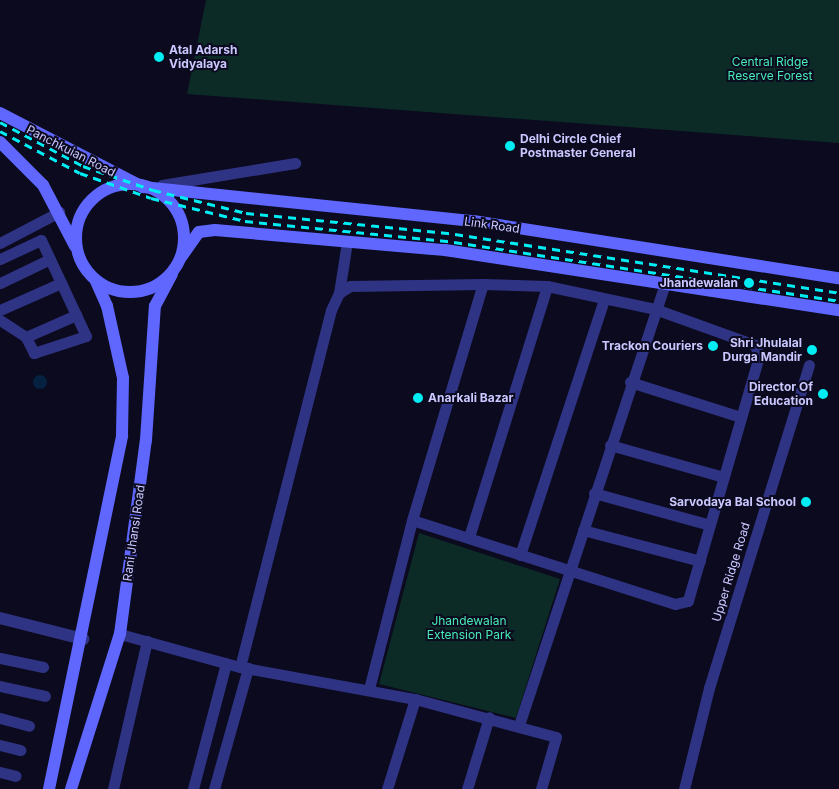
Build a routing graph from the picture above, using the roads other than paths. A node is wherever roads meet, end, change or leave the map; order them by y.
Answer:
1 (0, 113) edge
2 (0, 142) edge
3 (294, 162) dead end
4 (143, 187) junction
5 (59, 212) junction
6 (348, 242) junction
7 (0, 243) edge
8 (77, 250) junction
9 (182, 256) junction
10 (0, 259) edge
11 (50, 260) junction
12 (172, 274) junction
13 (839, 278) edge
14 (96, 280) junction
15 (0, 282) edge
16 (61, 284) junction
17 (483, 284) junction
18 (547, 286) junction
19 (664, 286) junction
20 (339, 293) junction
21 (604, 299) junction
22 (655, 309) junction
23 (0, 310) edge
24 (839, 310) edge
25 (76, 315) junction
26 (0, 320) edge
27 (26, 337) junction
28 (809, 365) dead end
29 (630, 382) junction
30 (741, 417) junction
31 (610, 445) junction
32 (724, 477) junction
33 (594, 493) junction
34 (412, 520) junction
35 (710, 525) junction
36 (583, 530) junction
37 (468, 537) junction
38 (520, 555) junction
39 (700, 561) junction
40 (571, 572) junction
41 (0, 618) edge
42 (120, 634) junction
43 (83, 639) junction
44 (147, 641) junction
45 (0, 658) edge
46 (226, 663) junction
47 (244, 667) junction
48 (43, 668) dead end
49 (0, 686) edge
50 (370, 689) junction
51 (45, 696) dead end
52 (414, 699) junction
53 (489, 717) junction
54 (0, 718) edge
55 (519, 725) junction
56 (29, 726) dead end
57 (0, 745) edge
58 (20, 750) dead end
59 (0, 772) edge
60 (16, 776) dead end
61 (49, 789) edge
62 (72, 789) edge
63 (113, 789) edge
64 (193, 789) edge
65 (214, 789) edge
66 (387, 789) edge
67 (467, 789) edge
68 (541, 789) edge
69 (684, 789) edge

1 - 4 main road, Panchkuian Road
2 - 5 main road
3 - 4 street
4 - 8 main road
4 - 9 main road
4 - 13 main road, Link Road
5 - 7 street
5 - 8 main road
6 - 9 main road
6 - 19 main road
6 - 20 street
8 - 14 main road
9 - 12 main road
10 - 11 street
11 - 15 street
11 - 16 street
12 - 14 main road
12 - 42 main road, Rani Jhansi Road
14 - 43 main road
16 - 23 street
16 - 25 street
17 - 18 street
17 - 20 street
17 - 34 street
18 - 21 street
18 - 37 street
19 - 22 street
19 - 24 main road
20 - 47 street
21 - 22 street
21 - 38 street
22 - 29 street
22 - 30 street
25 - 27 street
25 - 27 street
26 - 27 street
28 - 69 street, Upper Ridge Road
29 - 30 street
29 - 31 street
30 - 32 street
31 - 32 street
31 - 33 street
32 - 35 street
33 - 35 street
33 - 36 street
34 - 37 street
34 - 50 street
35 - 39 street
36 - 39 street
36 - 40 street
37 - 38 street
38 - 40 street
39 - 40 street
40 - 55 street
41 - 43 street
42 - 44 street
42 - 62 main road, Rani Jhansi Road
43 - 61 main road
44 - 46 street
44 - 63 street
45 - 48 street
46 - 47 street
46 - 64 street
47 - 50 street
47 - 65 street
49 - 51 street
50 - 52 street
52 - 53 street
52 - 66 street
53 - 55 street
53 - 67 street
54 - 56 street
55 - 68 street
57 - 58 street
59 - 60 street

